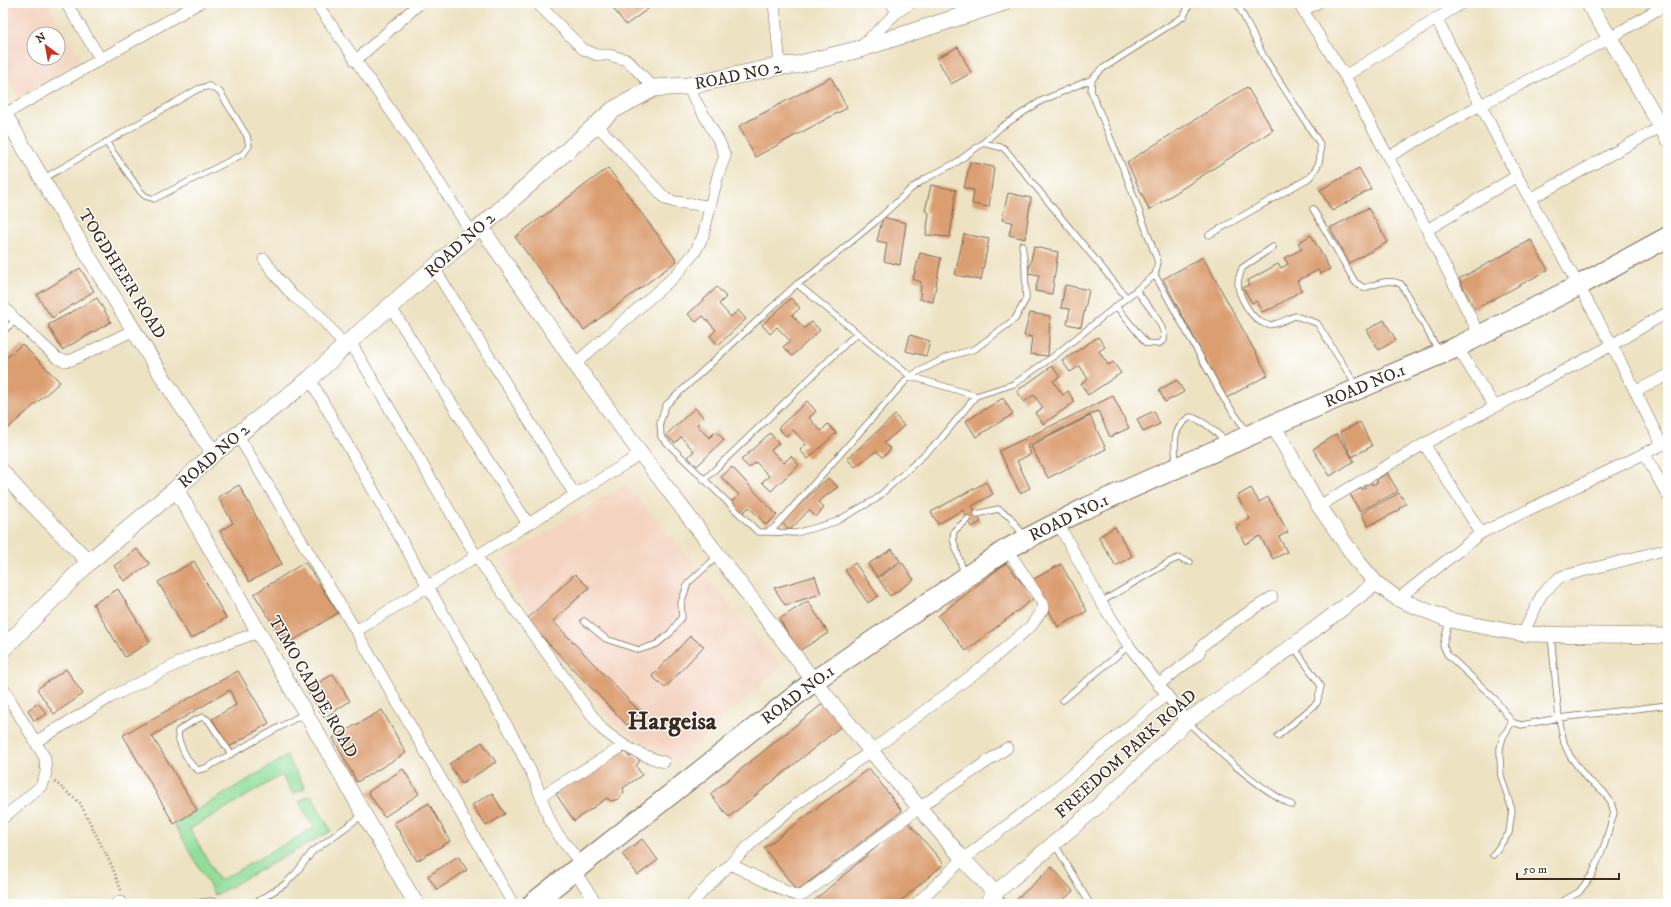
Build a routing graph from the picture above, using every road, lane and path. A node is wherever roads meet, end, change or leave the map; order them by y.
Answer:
1 (66, 3) edge
2 (198, 3) edge
3 (316, 3) edge
4 (420, 3) edge
5 (536, 3) edge
6 (774, 3) edge
7 (911, 3) edge
8 (1002, 3) edge
9 (1190, 3) edge
10 (1237, 3) edge
11 (1317, 3) edge
12 (1462, 3) edge
13 (1588, 3) edge
14 (1668, 3) edge
15 (894, 7) edge
16 (1300, 7) edge
17 (1436, 18) junction
18 (1610, 38) junction
19 (860, 49) junction
20 (100, 58) junction
21 (355, 61) junction
22 (780, 66) junction
23 (1345, 76) junction
24 (1092, 80) junction
25 (687, 86) junction
26 (654, 88) junction
27 (1480, 106) junction
28 (4, 112) edge
29 (596, 124) junction
30 (1666, 129) edge
31 (106, 142) junction
32 (983, 143) junction
33 (1388, 158) junction
34 (1517, 176) junction
35 (42, 180) junction
36 (1530, 198) junction
37 (710, 206) junction
38 (1313, 209) dead end
39 (476, 230) junction
40 (1427, 230) junction
41 (1209, 235) dead end
42 (1668, 237) edge
43 (1022, 245) dead end
44 (1274, 246) dead end
45 (264, 259) dead end
46 (434, 268) junction
47 (1155, 275) junction
48 (796, 284) junction
49 (1578, 286) junction
50 (1136, 290) junction
51 (1126, 298) junction
52 (3, 306) edge
53 (390, 306) junction
54 (1116, 306) junction
55 (1668, 312) edge
56 (16, 320) junction
57 (134, 330) junction
58 (3, 331) edge
59 (857, 333) junction
60 (1480, 336) junction
61 (347, 343) junction
62 (1612, 344) junction
63 (1448, 351) junction
64 (575, 364) junction
65 (1668, 375) edge
66 (910, 376) junction
67 (310, 379) junction
68 (1358, 389) junction
69 (1636, 391) junction
70 (976, 396) junction
71 (1495, 407) junction
72 (1273, 425) junction
73 (237, 434) junction
74 (1250, 435) junction
75 (1230, 444) junction
76 (1424, 444) junction
77 (1665, 444) edge
78 (214, 453) junction
79 (641, 454) junction
80 (1644, 454) junction
81 (1176, 468) junction
82 (3, 472) edge
83 (704, 480) junction
84 (176, 489) junction
85 (575, 495) junction
86 (1668, 496) edge
87 (1319, 506) junction
88 (977, 514) dead end
89 (968, 519) dead end
90 (1058, 523) junction
91 (528, 524) junction
92 (768, 532) junction
93 (1481, 533) junction
94 (1026, 539) junction
95 (1007, 549) junction
96 (1668, 549) edge
97 (476, 556) junction
98 (719, 556) junction
99 (89, 562) junction
100 (1190, 562) dead end
101 (965, 578) junction
102 (1376, 583) junction
103 (428, 588) junction
104 (1272, 597) dead end
105 (1398, 600) junction
106 (1100, 602) junction
107 (1450, 620) junction
108 (584, 621) dead end
109 (356, 631) junction
110 (259, 632) junction
111 (1523, 634) junction
112 (1551, 634) junction
113 (1668, 636) edge
114 (1292, 645) junction
115 (1129, 646) junction
116 (3, 649) edge
117 (814, 681) junction
118 (1158, 685) junction
119 (3, 688) edge
120 (1166, 695) junction
121 (1063, 700) dead end
122 (1668, 705) edge
123 (305, 713) junction
124 (1559, 718) junction
125 (1187, 721) junction
126 (1512, 722) junction
127 (1278, 736) dead end
128 (36, 742) junction
129 (623, 746) junction
130 (1007, 748) dead end
131 (871, 751) junction
132 (231, 754) junction
133 (664, 762) dead end
134 (46, 773) junction
135 (541, 796) junction
136 (1292, 805) dead end
137 (920, 807) junction
138 (364, 814) junction
139 (3, 818) edge
140 (1054, 843) junction
141 (1493, 855) dead end
142 (963, 859) junction
143 (730, 864) junction
144 (577, 868) junction
145 (990, 898) edge
146 (118, 902) edge
147 (190, 904) edge
148 (225, 904) edge
149 (254, 904) edge
150 (416, 904) edge
151 (514, 904) edge
152 (532, 904) edge
153 (597, 904) edge
154 (692, 904) edge
155 (916, 904) edge
156 (1005, 904) edge
157 (1090, 904) edge
158 (1558, 904) edge

1 - 20 street
2 - 20 street
3 - 21 street
4 - 21 street
5 - 26 street
6 - 22 street
7 - 15 street
8 - 19 main road, ROAD NO 2
9 - 24 lane
10 - 41 lane
11 - 16 street
12 - 17 street
13 - 18 street
14 - 18 street
15 - 19 street
16 - 23 street
17 - 23 street
17 - 27 street
18 - 27 street
18 - 30 street
19 - 22 main road, ROAD NO 2
20 - 28 street
21 - 39 street
22 - 25 main road, ROAD NO 2
23 - 33 street
24 - 32 lane
24 - 47 lane
25 - 26 main road, ROAD NO 2
25 - 37 street
26 - 29 main road, ROAD NO 2
27 - 33 street
27 - 34 street
28 - 35 street, TOGDHEER ROAD
29 - 37 street
29 - 39 main road, ROAD NO 2
30 - 36 street
31 - 31 lane
31 - 35 lane
32 - 48 lane
32 - 51 lane
33 - 40 street
34 - 36 street
34 - 40 street
35 - 57 street, TOGDHEER ROAD
36 - 49 street
37 - 64 street
38 - 63 lane
39 - 46 main road, ROAD NO 2
39 - 64 street
40 - 60 street
42 - 49 highway, ROAD NO.1
43 - 66 lane
44 - 68 lane
45 - 61 street
46 - 53 main road, ROAD NO 2
46 - 85 street
47 - 50 lane
47 - 74 lane
48 - 59 lane
48 - 83 lane
49 - 60 highway, ROAD NO.1
49 - 62 street
50 - 51 lane
50 - 54 lane
51 - 54 lane
52 - 56 street
53 - 61 main road, ROAD NO 2
53 - 91 street
54 - 70 lane
55 - 62 street
56 - 57 street
56 - 58 lane
57 - 78 street, TOGDHEER ROAD
59 - 66 lane
59 - 83 lane
60 - 63 highway, ROAD NO.1
61 - 67 main road, ROAD NO 2
61 - 97 street
62 - 69 street
62 - 71 street
63 - 68 highway, ROAD NO.1
63 - 71 street
64 - 79 street
65 - 69 street
66 - 70 lane
66 - 92 lane
67 - 73 main road, ROAD NO 2
67 - 103 street
68 - 72 highway, ROAD NO.1
69 - 77 street
70 - 92 lane
71 - 76 street
72 - 74 highway, ROAD NO.1
72 - 87 street
73 - 78 main road, ROAD NO 2
73 - 109 street
74 - 75 highway, ROAD NO.1
75 - 81 highway, ROAD NO.1
75 - 81 lane
76 - 87 street
76 - 93 street
77 - 80 street
78 - 84 main road, ROAD NO 2
79 - 85 street
79 - 98 street
80 - 86 street
80 - 93 street
81 - 90 highway, ROAD NO.1
82 - 99 street
83 - 92 lane
84 - 99 main road, ROAD NO 2
84 - 110 street, TIMO CADDE ROAD
85 - 91 street
87 - 102 street
88 - 94 lane
89 - 101 lane
90 - 94 highway, ROAD NO.1
90 - 106 street
91 - 97 street
93 - 105 street
94 - 95 highway, ROAD NO.1
95 - 101 highway, ROAD NO.1
95 - 131 street
96 - 111 street
97 - 103 street
97 - 129 street
98 - 108 lane
98 - 117 street
99 - 116 main road, ROAD NO 2
100 - 106 lane
101 - 117 highway, ROAD NO.1
102 - 105 street
102 - 114 street, FREEDOM PARK ROAD
103 - 109 street
103 - 135 street
104 - 118 street
105 - 107 street
106 - 115 street
107 - 111 street
107 - 126 lane
109 - 151 street
110 - 123 street, TIMO CADDE ROAD
110 - 128 street
111 - 112 street
112 - 113 street
112 - 124 lane
114 - 125 street, FREEDOM PARK ROAD
114 - 127 lane
115 - 118 street
115 - 121 lane
117 - 131 street
117 - 144 highway, ROAD NO.1
118 - 120 street
119 - 128 street
120 - 125 street
120 - 142 street
122 - 124 lane
123 - 132 lane
123 - 138 street, TIMO CADDE ROAD
124 - 126 lane
124 - 158 lane
125 - 136 lane
125 - 140 street, FREEDOM PARK ROAD
126 - 141 lane
128 - 134 street
129 - 133 street
129 - 135 street
130 - 137 street
131 - 137 street
131 - 143 street
132 - 132 lane
134 - 139 street
134 - 146 path
135 - 144 street
137 - 142 street
137 - 143 street
138 - 149 lane
138 - 150 street, TIMO CADDE ROAD
140 - 145 street, FREEDOM PARK ROAD
140 - 157 lane
142 - 145 street
142 - 155 street
143 - 154 street
144 - 152 highway, ROAD NO.1
144 - 153 street
145 - 156 lane
147 - 148 lane

